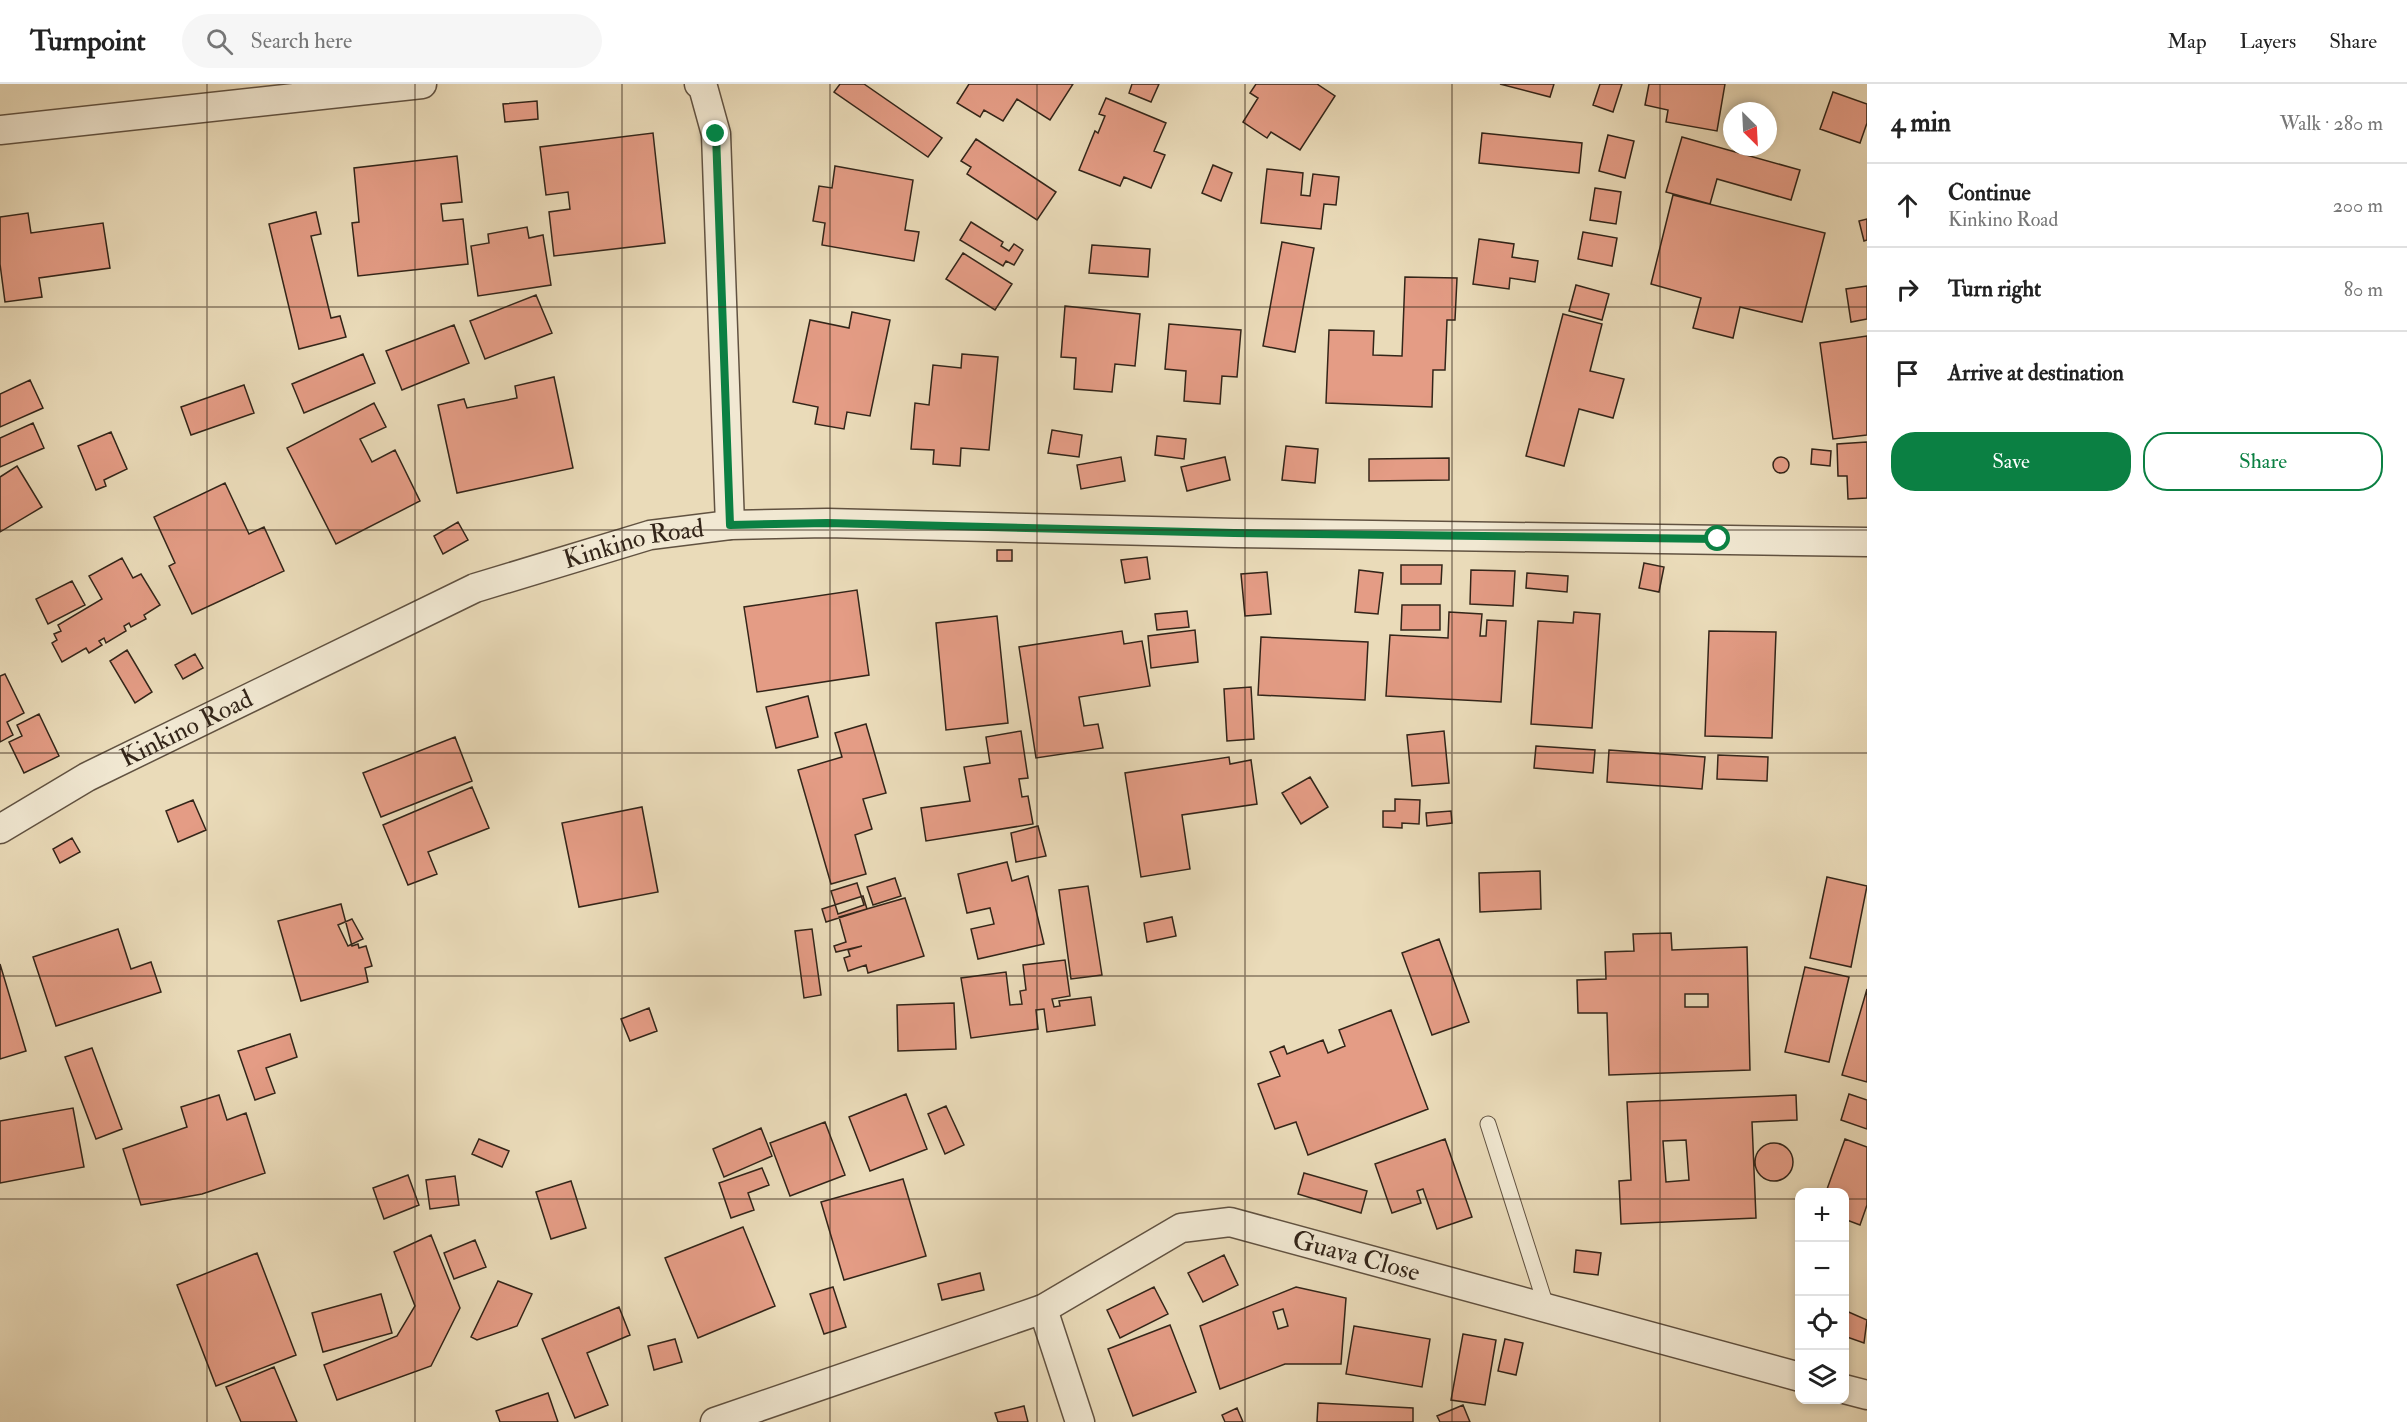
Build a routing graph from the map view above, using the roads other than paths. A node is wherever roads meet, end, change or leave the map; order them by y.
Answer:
1 (422, 84) edge
2 (699, 84) edge
3 (0, 130) edge
4 (730, 525) junction
5 (1867, 542) edge
6 (0, 829) edge
7 (1488, 1124) dead end
8 (1043, 1309) junction
9 (1547, 1309) junction
10 (1795, 1376) edge
11 (1849, 1390) edge
12 (1867, 1395) edge
13 (715, 1422) edge
14 (1080, 1422) edge

1 - 3 street
2 - 4 street
4 - 5 street, Kinkino Road
4 - 6 street, Kinkino Road
7 - 9 lane
8 - 9 street, Guava Close
8 - 13 street, Guava Close
8 - 14 street
9 - 10 street, Guava Close
11 - 12 street

